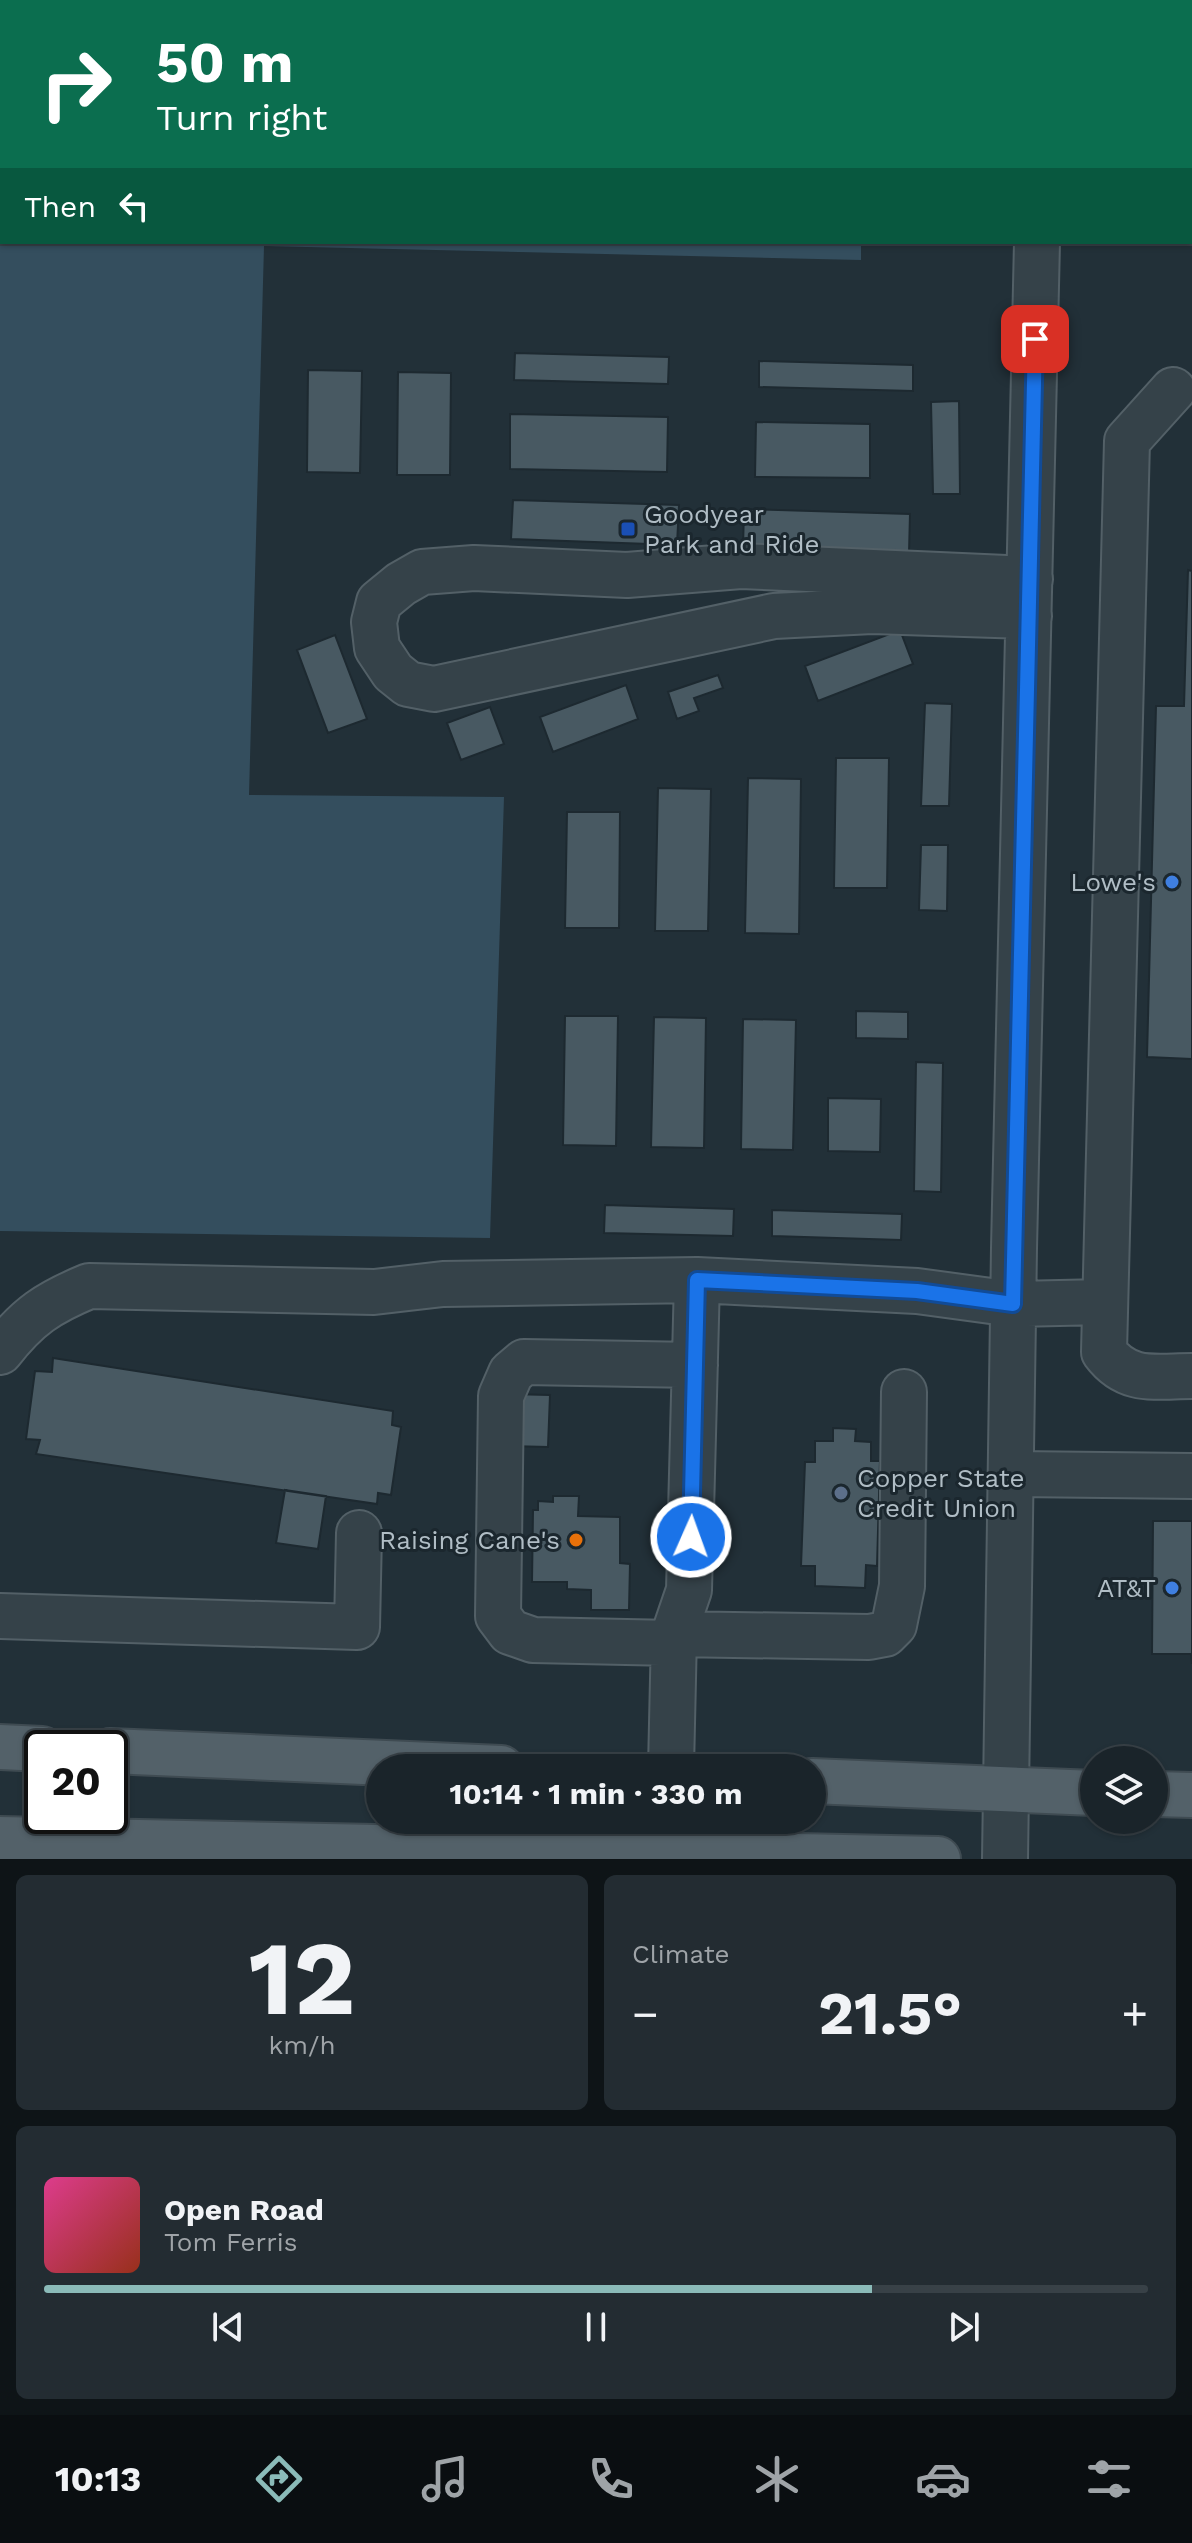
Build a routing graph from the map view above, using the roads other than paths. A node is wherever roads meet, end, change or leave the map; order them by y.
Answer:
1 (1037, 244) edge
2 (1173, 390) dead end
3 (1030, 598) junction
4 (697, 1280) junction
5 (1103, 1302) junction
6 (1013, 1304) junction
7 (0, 1352) edge
8 (695, 1365) junction
9 (1192, 1376) edge
10 (904, 1392) dead end
11 (904, 1439) junction
12 (1013, 1474) junction
13 (1192, 1476) edge
14 (359, 1533) dead end
15 (0, 1616) edge
16 (787, 1635) junction
17 (674, 1638) junction
18 (0, 1747) edge
19 (24, 1748) edge
20 (128, 1752) edge
21 (671, 1754) edge
22 (366, 1762) edge
23 (826, 1782) edge
24 (1007, 1791) junction
25 (1080, 1793) edge
26 (1168, 1794) edge
27 (1192, 1795) edge
28 (0, 1839) edge
29 (399, 1852) edge
30 (716, 1856) edge
31 (938, 1859) edge
32 (1005, 1859) edge

1 - 3 street
2 - 5 street
3 - 3 street
3 - 6 street
4 - 6 street
4 - 7 street
4 - 8 street
5 - 6 street
5 - 9 street
6 - 12 street
8 - 17 street
8 - 17 street
10 - 11 street
11 - 16 street
11 - 16 street
12 - 13 street
12 - 24 street
14 - 15 street
16 - 17 street
17 - 21 street
18 - 19 main road
20 - 22 main road
23 - 24 main road
24 - 25 main road
24 - 32 street
26 - 27 main road
28 - 29 main road
29 - 30 main road
30 - 31 main road

